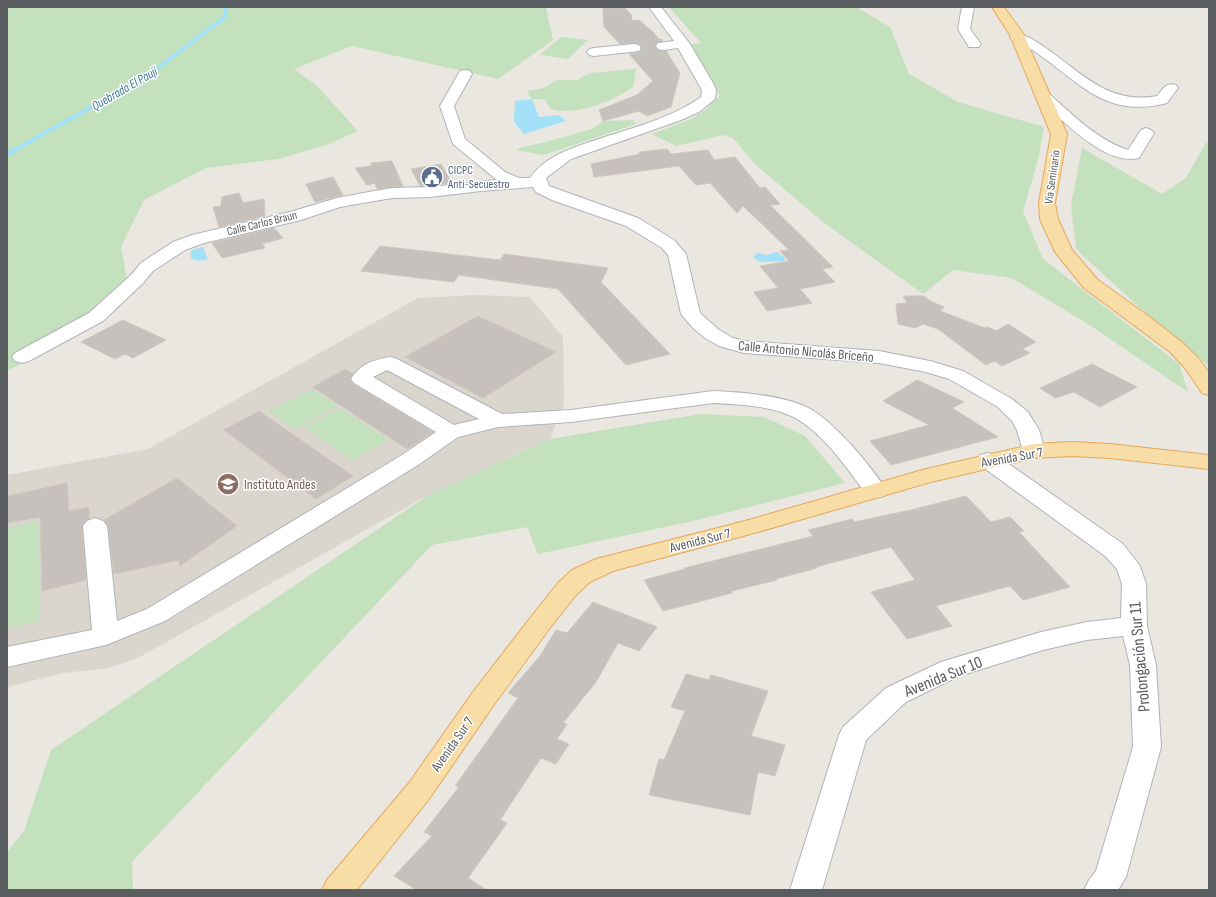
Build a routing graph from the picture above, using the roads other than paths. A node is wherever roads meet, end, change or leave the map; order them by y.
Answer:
1 (655, 7) edge
2 (968, 7) edge
3 (998, 7) edge
4 (1017, 37) junction
5 (683, 44) junction
6 (974, 44) dead end
7 (663, 46) tunnel mouth
8 (634, 48) tunnel mouth
9 (594, 52) dead end
10 (465, 74) dead end
11 (1171, 88) dead end
12 (1043, 96) junction
13 (1146, 134) dead end
14 (538, 182) junction
15 (516, 183) junction
16 (22, 357) dead end
17 (1209, 389) edge
18 (498, 421) junction
19 (451, 432) junction
20 (1034, 450) junction
21 (988, 460) junction
22 (1209, 462) edge
23 (876, 491) junction
24 (95, 526) dead end
25 (1134, 626) junction
26 (106, 636) junction
27 (7, 656) edge
28 (338, 890) edge
29 (806, 890) edge
30 (1100, 890) edge

1 - 5 street
2 - 6 street
3 - 4 main road, Vía Seminario
4 - 11 street
4 - 12 main road, Vía Seminario
5 - 7 street
5 - 14 street
8 - 9 street
10 - 15 street
12 - 13 street
12 - 17 main road, Vía Seminario
14 - 15 street, Calle Carlos Braun
14 - 20 street, Calle Antonio Nicolás Briceño
15 - 16 street, Calle Carlos Braun
18 - 19 street
18 - 19 street
18 - 23 street
19 - 26 street
20 - 21 main road, Avenida Sur 7
20 - 22 main road, Avenida Sur 7
21 - 23 main road, Avenida Sur 7
21 - 25 street, Prolongación Sur 11
23 - 28 main road, Avenida Sur 7
24 - 26 street
25 - 29 street, Avenida Sur 10
25 - 30 street, Prolongación Sur 11
26 - 27 street

